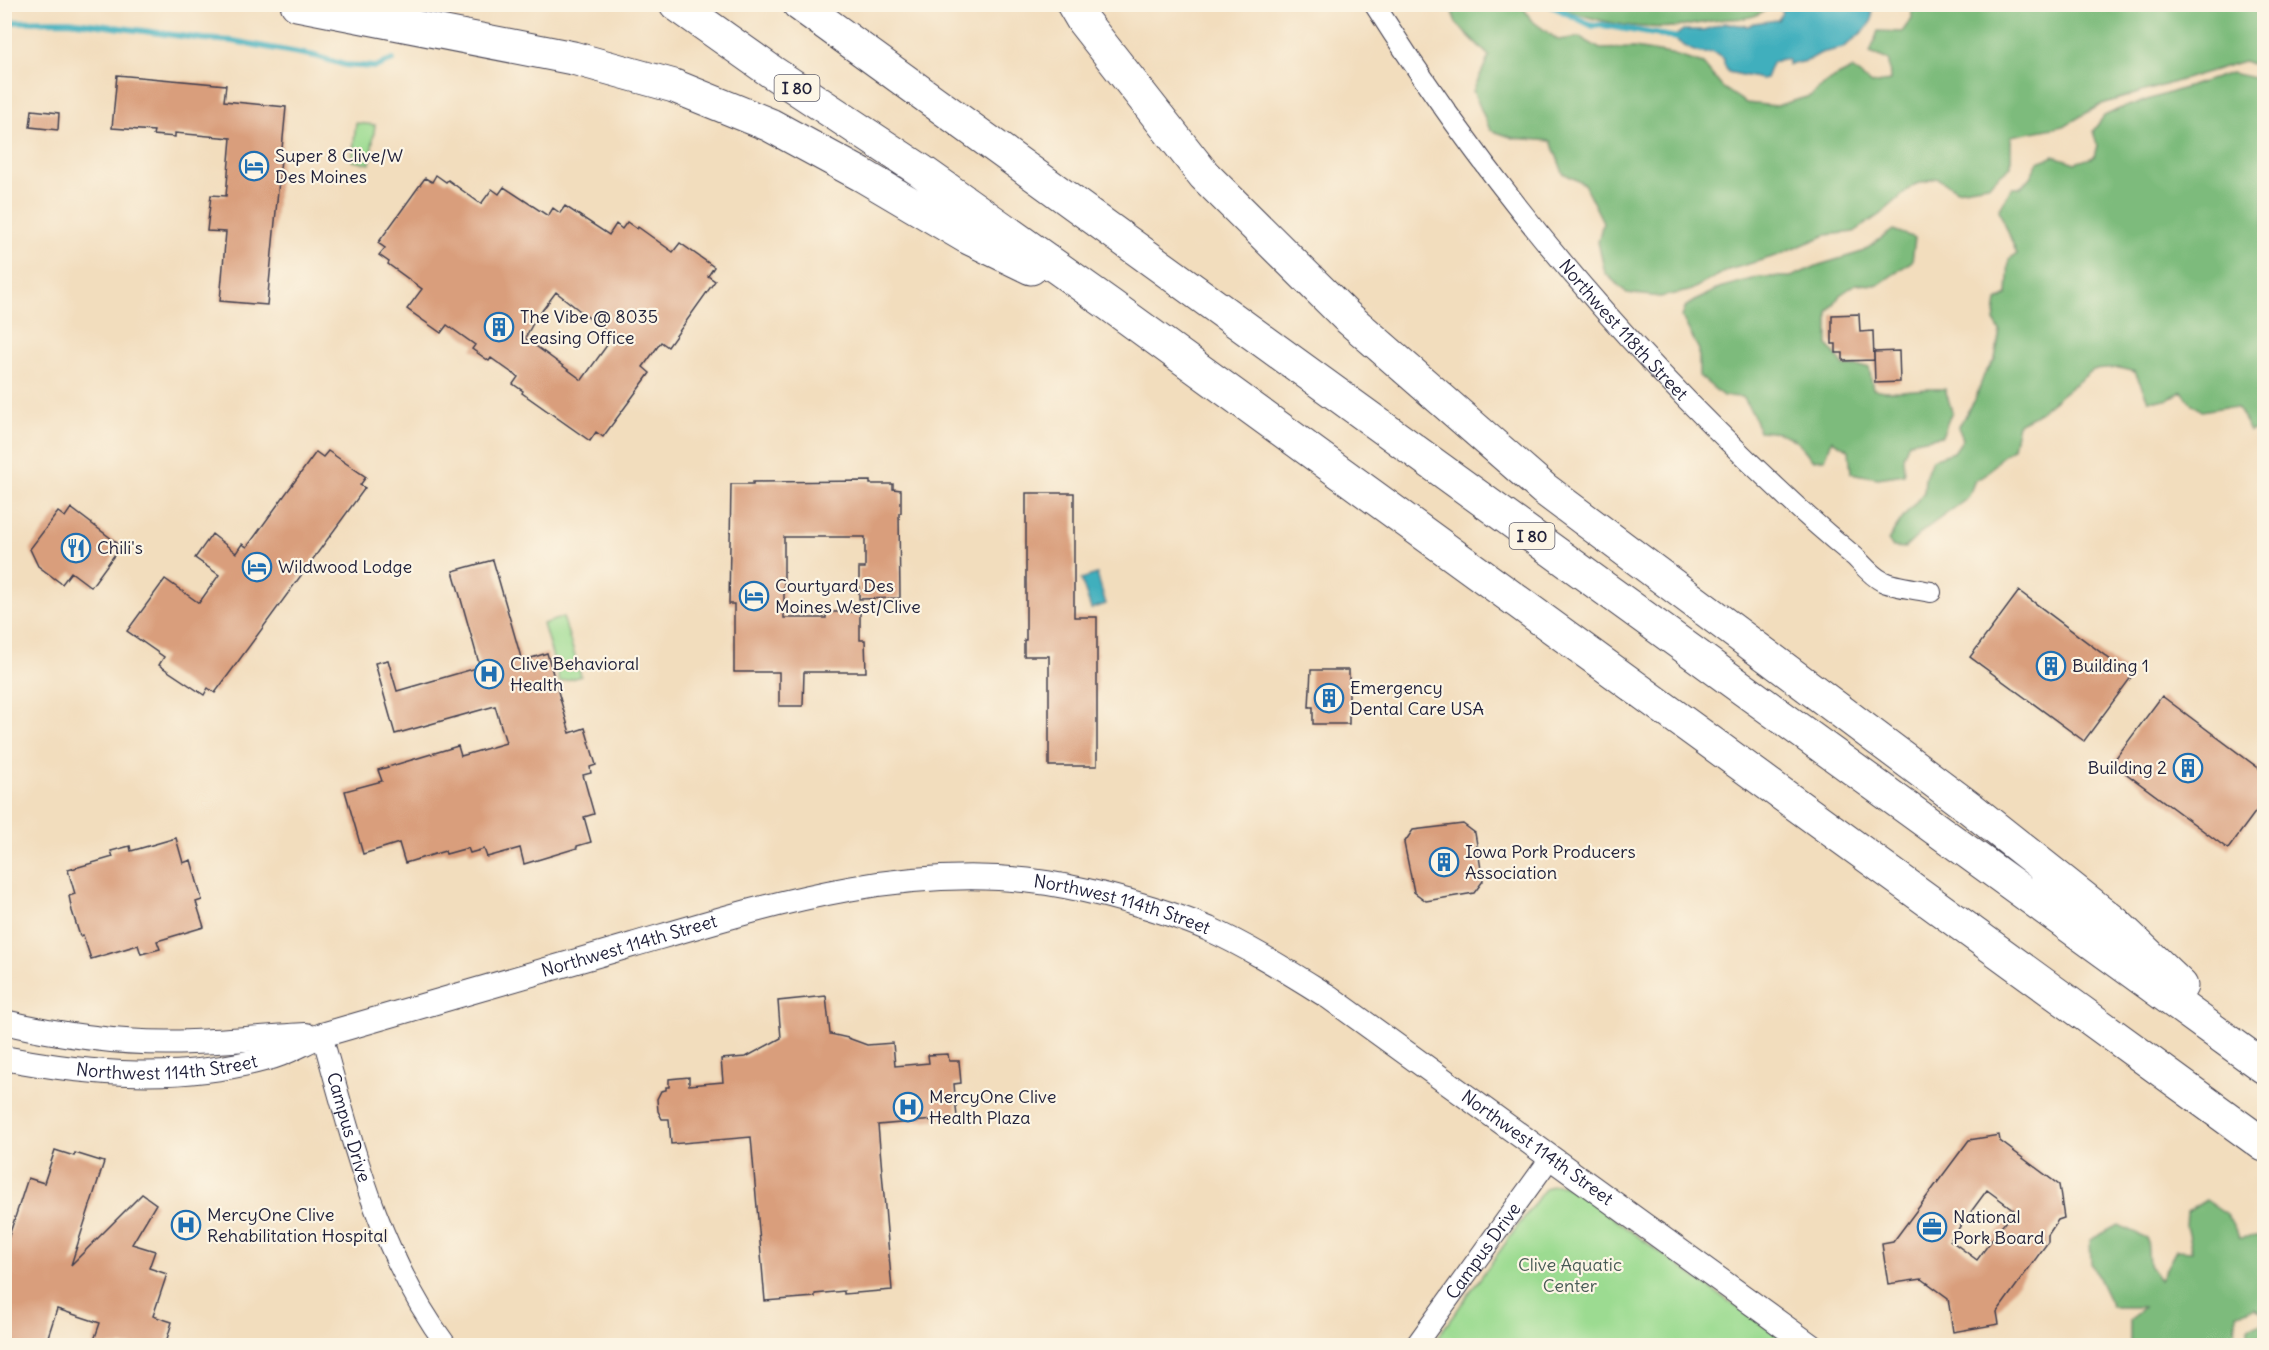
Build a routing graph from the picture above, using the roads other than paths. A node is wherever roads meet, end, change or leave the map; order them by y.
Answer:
1 (297, 4) edge
2 (676, 4) edge
3 (713, 4) edge
4 (799, 4) edge
5 (1073, 4) edge
6 (1374, 4) edge
7 (920, 170) junction
8 (1110, 305) junction
9 (1931, 592) dead end
10 (4, 1022) edge
11 (322, 1035) junction
12 (4, 1058) edge
13 (2265, 1066) edge
14 (2265, 1145) edge
15 (1551, 1157) junction
16 (447, 1346) edge
17 (1415, 1346) edge
18 (1811, 1346) edge

1 - 8 highway
2 - 7 highway, I 80
3 - 7 highway
4 - 13 highway, I 80
5 - 13 highway
6 - 9 street, Northwest 118th Street
7 - 8 highway, I 80
8 - 14 highway, I 80
10 - 11 street, Northwest 114th Street
11 - 12 street, Northwest 114th Street
11 - 15 street, Northwest 114th Street
11 - 16 street, Campus Drive
15 - 17 street, Campus Drive
15 - 18 street, Northwest 114th Street

